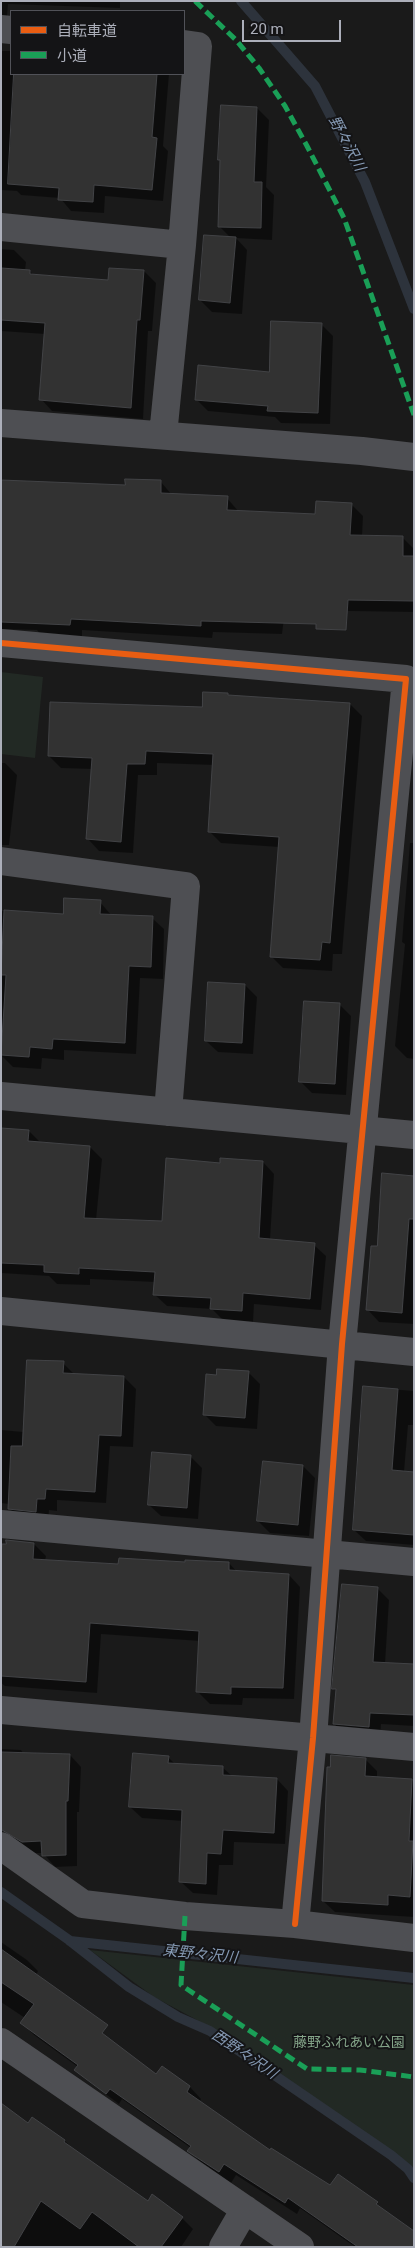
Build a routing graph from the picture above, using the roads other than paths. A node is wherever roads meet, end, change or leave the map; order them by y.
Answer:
1 (185, 44) edge
2 (1, 227) edge
3 (182, 245) junction
4 (1, 423) edge
5 (163, 435) junction
6 (414, 458) edge
7 (1, 643) edge
8 (404, 803) edge
9 (1, 861) edge
10 (1, 1096) edge
11 (168, 1112) junction
12 (363, 1130) junction
13 (414, 1135) edge
14 (1, 1311) edge
15 (342, 1344) junction
16 (414, 1352) edge
17 (1, 1524) edge
18 (326, 1555) junction
19 (414, 1562) edge
20 (1, 1710) edge
21 (313, 1738) junction
22 (414, 1746) edge
23 (1, 1846) edge
24 (295, 1924) junction
25 (414, 1938) edge
26 (1, 2042) edge
27 (245, 2209) junction
28 (223, 2247) edge
29 (300, 2247) edge

1 - 3 street
2 - 3 street
3 - 5 street
4 - 5 street
5 - 6 street
7 - 8 street
8 - 12 street
9 - 11 street
10 - 11 street
11 - 12 street
12 - 13 street
12 - 15 street
14 - 15 street
15 - 16 street
15 - 18 street
17 - 18 street
18 - 19 street
18 - 21 street
20 - 21 street
21 - 22 street
21 - 24 street
23 - 24 street
24 - 25 street
26 - 27 street
27 - 28 street
27 - 29 street

